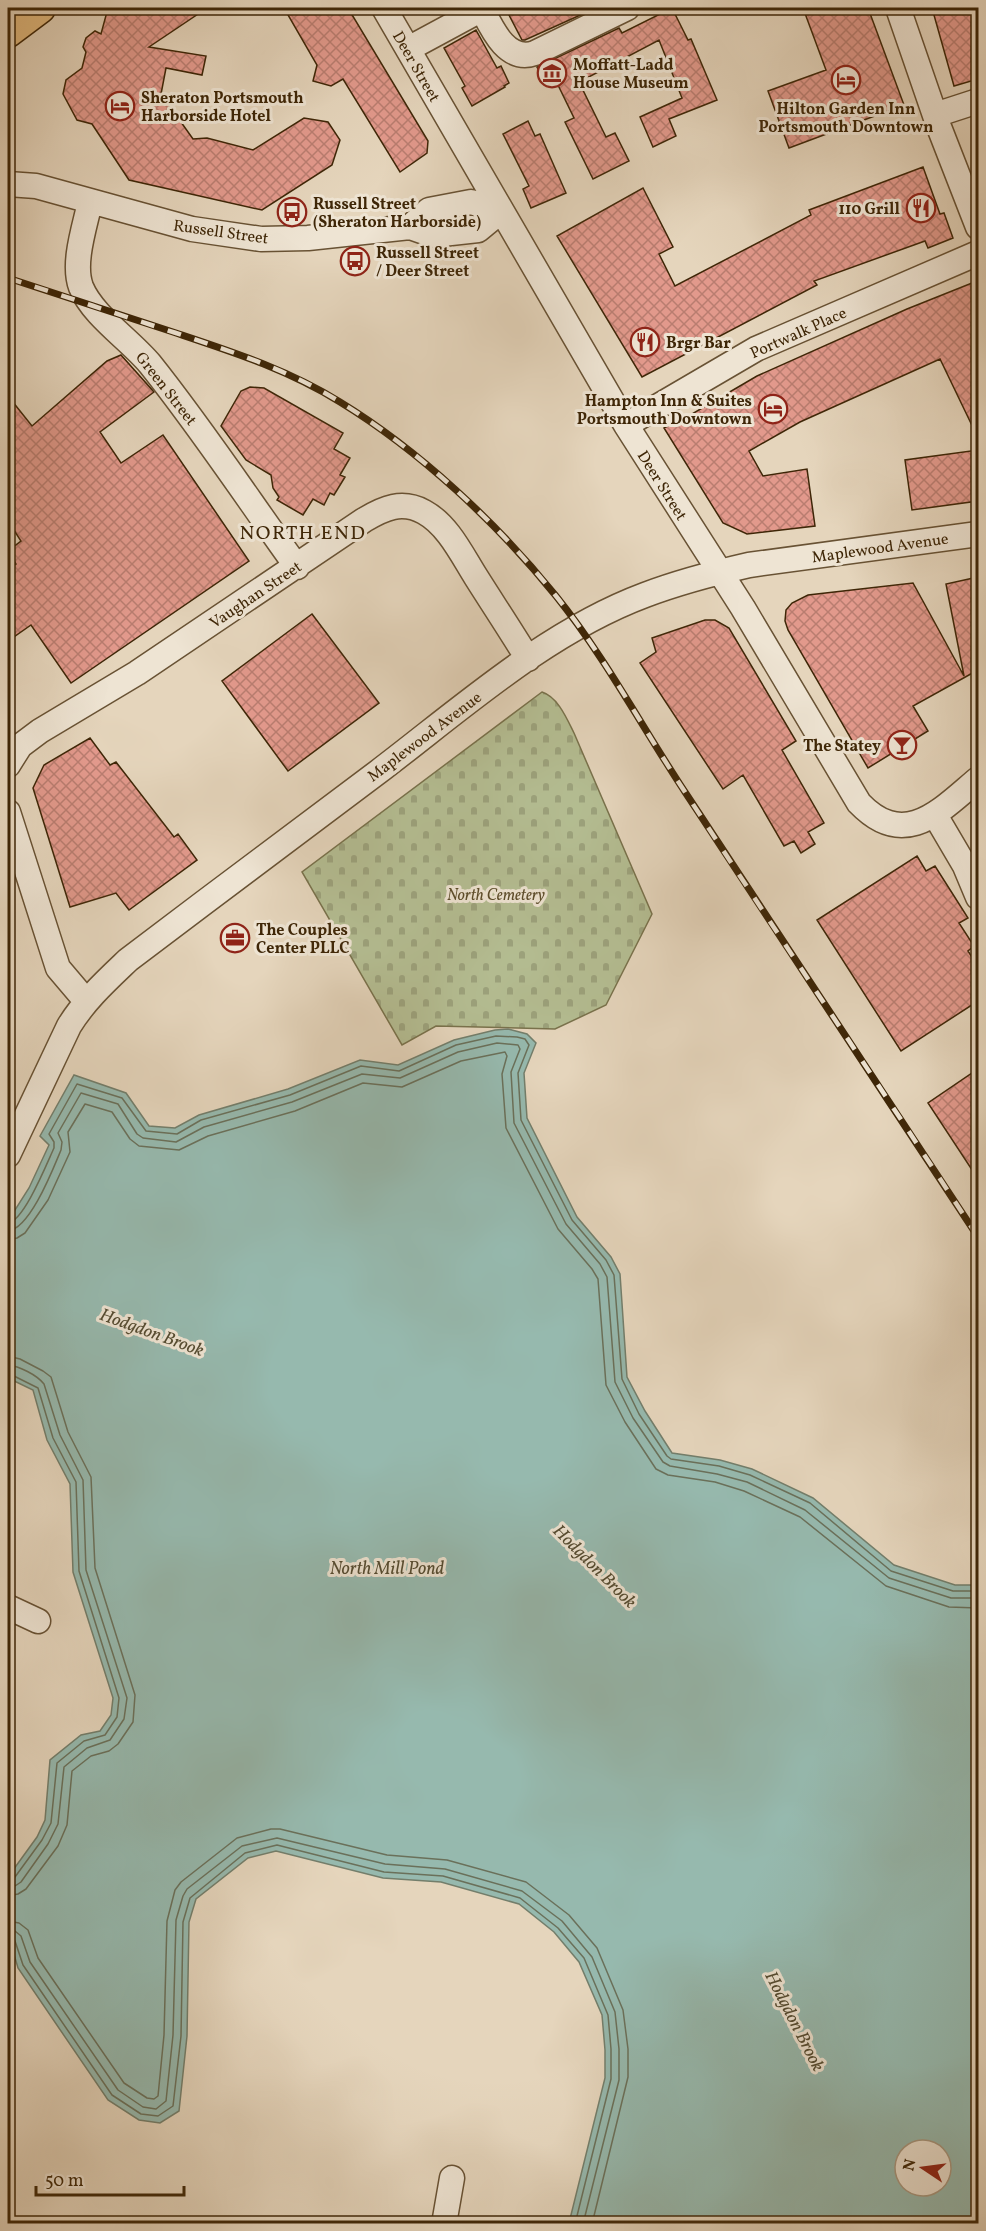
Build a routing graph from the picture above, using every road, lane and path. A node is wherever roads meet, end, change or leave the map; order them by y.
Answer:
1 (40, 8) edge
2 (384, 8) edge
3 (483, 8) edge
4 (627, 8) edge
5 (898, 8) edge
6 (8, 32) edge
7 (408, 49) junction
8 (978, 101) edge
9 (935, 115) junction
10 (8, 165) edge
11 (8, 184) edge
12 (36, 186) junction
13 (90, 202) junction
14 (501, 211) junction
15 (978, 227) edge
16 (978, 253) edge
17 (626, 425) junction
18 (978, 534) edge
19 (297, 567) junction
20 (719, 572) junction
21 (528, 659) junction
22 (8, 765) edge
23 (978, 779) edge
24 (8, 812) edge
25 (935, 815) junction
26 (978, 897) edge
27 (86, 1001) junction
28 (8, 1155) edge
29 (8, 1607) edge
30 (38, 1621) dead end
31 (452, 2178) dead end
32 (444, 2223) edge

1 - 6 main road
2 - 7 street, Deer Street
3 - 4 street
3 - 7 street
5 - 9 street
7 - 14 street, Deer Street
8 - 9 street
9 - 15 street
10 - 12 street
11 - 12 street
12 - 13 street, Russell Street
13 - 14 street, Russell Street
13 - 19 street, Green Street
14 - 17 street, Deer Street
16 - 17 street, Portwalk Place
17 - 20 street, Deer Street
18 - 20 street, Maplewood Avenue
19 - 21 street, Vaughan Street
19 - 22 street, Vaughan Street
20 - 21 street, Maplewood Avenue
20 - 25 street, Deer Street
21 - 27 street, Maplewood Avenue
23 - 25 street
24 - 27 street
25 - 26 street
27 - 28 street, Maplewood Avenue
29 - 30 street
31 - 32 street

